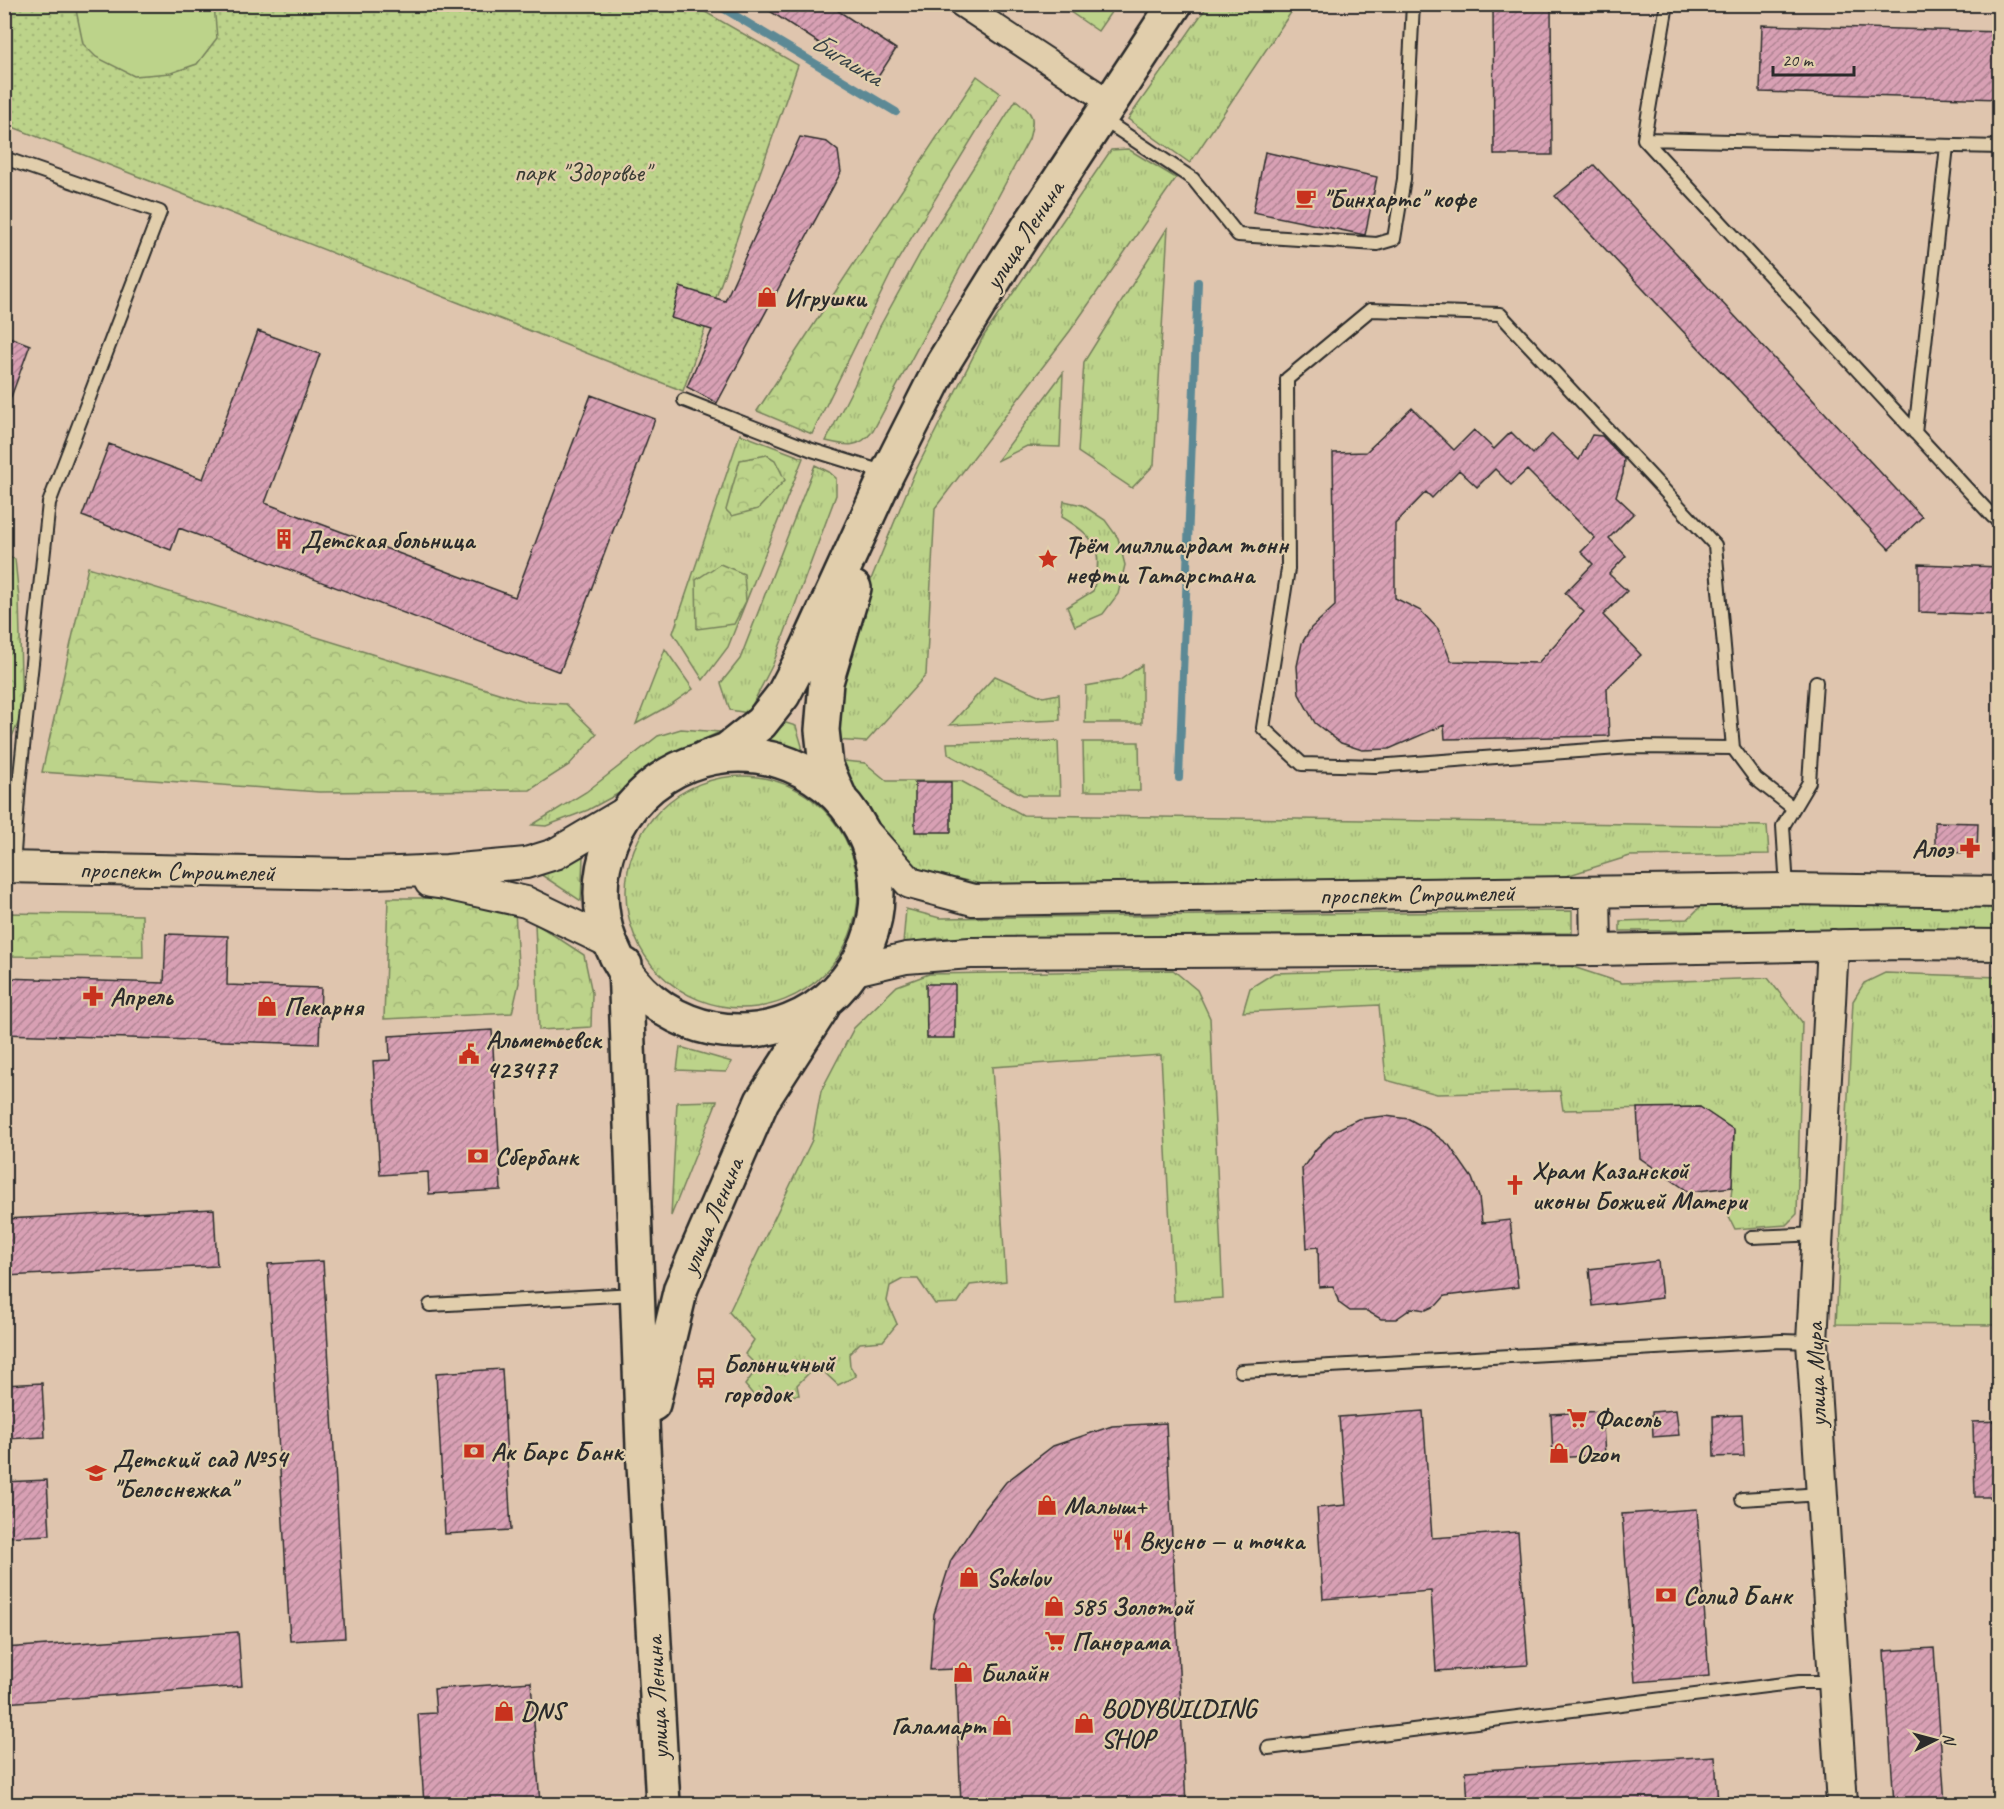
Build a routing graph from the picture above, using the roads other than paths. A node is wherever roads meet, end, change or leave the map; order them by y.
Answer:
1 (961, 4) edge
2 (1175, 4) edge
3 (1413, 4) edge
4 (1667, 4) edge
5 (1106, 110) junction
6 (1644, 139) junction
7 (1947, 146) junction
8 (2000, 147) edge
9 (4, 158) edge
10 (684, 400) dead end
11 (1915, 433) junction
12 (887, 474) junction
13 (2000, 517) edge
14 (1816, 682) dead end
15 (1733, 748) junction
16 (703, 759) junction
17 (840, 798) junction
18 (1793, 808) junction
19 (626, 812) junction
20 (862, 829) junction
21 (9, 867) edge
22 (350, 874) junction
23 (1787, 889) junction
24 (1595, 892) junction
25 (2000, 892) edge
26 (1833, 945) junction
27 (2000, 945) edge
28 (1596, 950) junction
29 (617, 953) junction
30 (855, 970) junction
31 (825, 1002) junction
32 (1818, 1234) junction
33 (1752, 1236) dead end
34 (637, 1293) junction
35 (430, 1305) dead end
36 (1812, 1342) junction
37 (1241, 1371) dead end
38 (643, 1447) junction
39 (1822, 1494) junction
40 (1742, 1499) dead end
41 (1834, 1683) junction
42 (1268, 1748) dead end
43 (663, 1804) edge
44 (1842, 1804) edge

1 - 5 street
2 - 5 main road, улица Ленина
3 - 5 lane
4 - 6 lane
5 - 12 main road, улица Ленина
6 - 7 lane
6 - 11 lane
7 - 8 lane
7 - 11 lane
9 - 21 lane
10 - 12 lane
11 - 13 lane
12 - 16 main road, улица Ленина
12 - 17 main road
14 - 18 lane
15 - 15 lane
15 - 18 lane
16 - 17 main road
16 - 19 main road, улица Ленина
17 - 20 main road
18 - 23 lane
19 - 22 street, проспект Строителей
19 - 29 main road, улица Ленина
20 - 24 street, проспект Строителей
20 - 30 main road
21 - 22 street, проспект Строителей
22 - 29 street, проспект Строителей
23 - 24 street, проспект Строителей
23 - 25 street, проспект Строителей
24 - 28 street
26 - 27 street
26 - 28 street
26 - 32 street, улица Мира
28 - 30 street
29 - 31 main road
29 - 34 main road, улица Ленина
30 - 31 main road
31 - 38 main road, улица Ленина
32 - 33 lane
32 - 36 street, улица Мира
34 - 35 lane
34 - 38 main road, улица Ленина
36 - 37 lane
36 - 39 street, улица Мира
38 - 43 main road, улица Ленина
39 - 40 lane
39 - 41 street, улица Мира
41 - 42 lane
41 - 44 street, улица Мира

